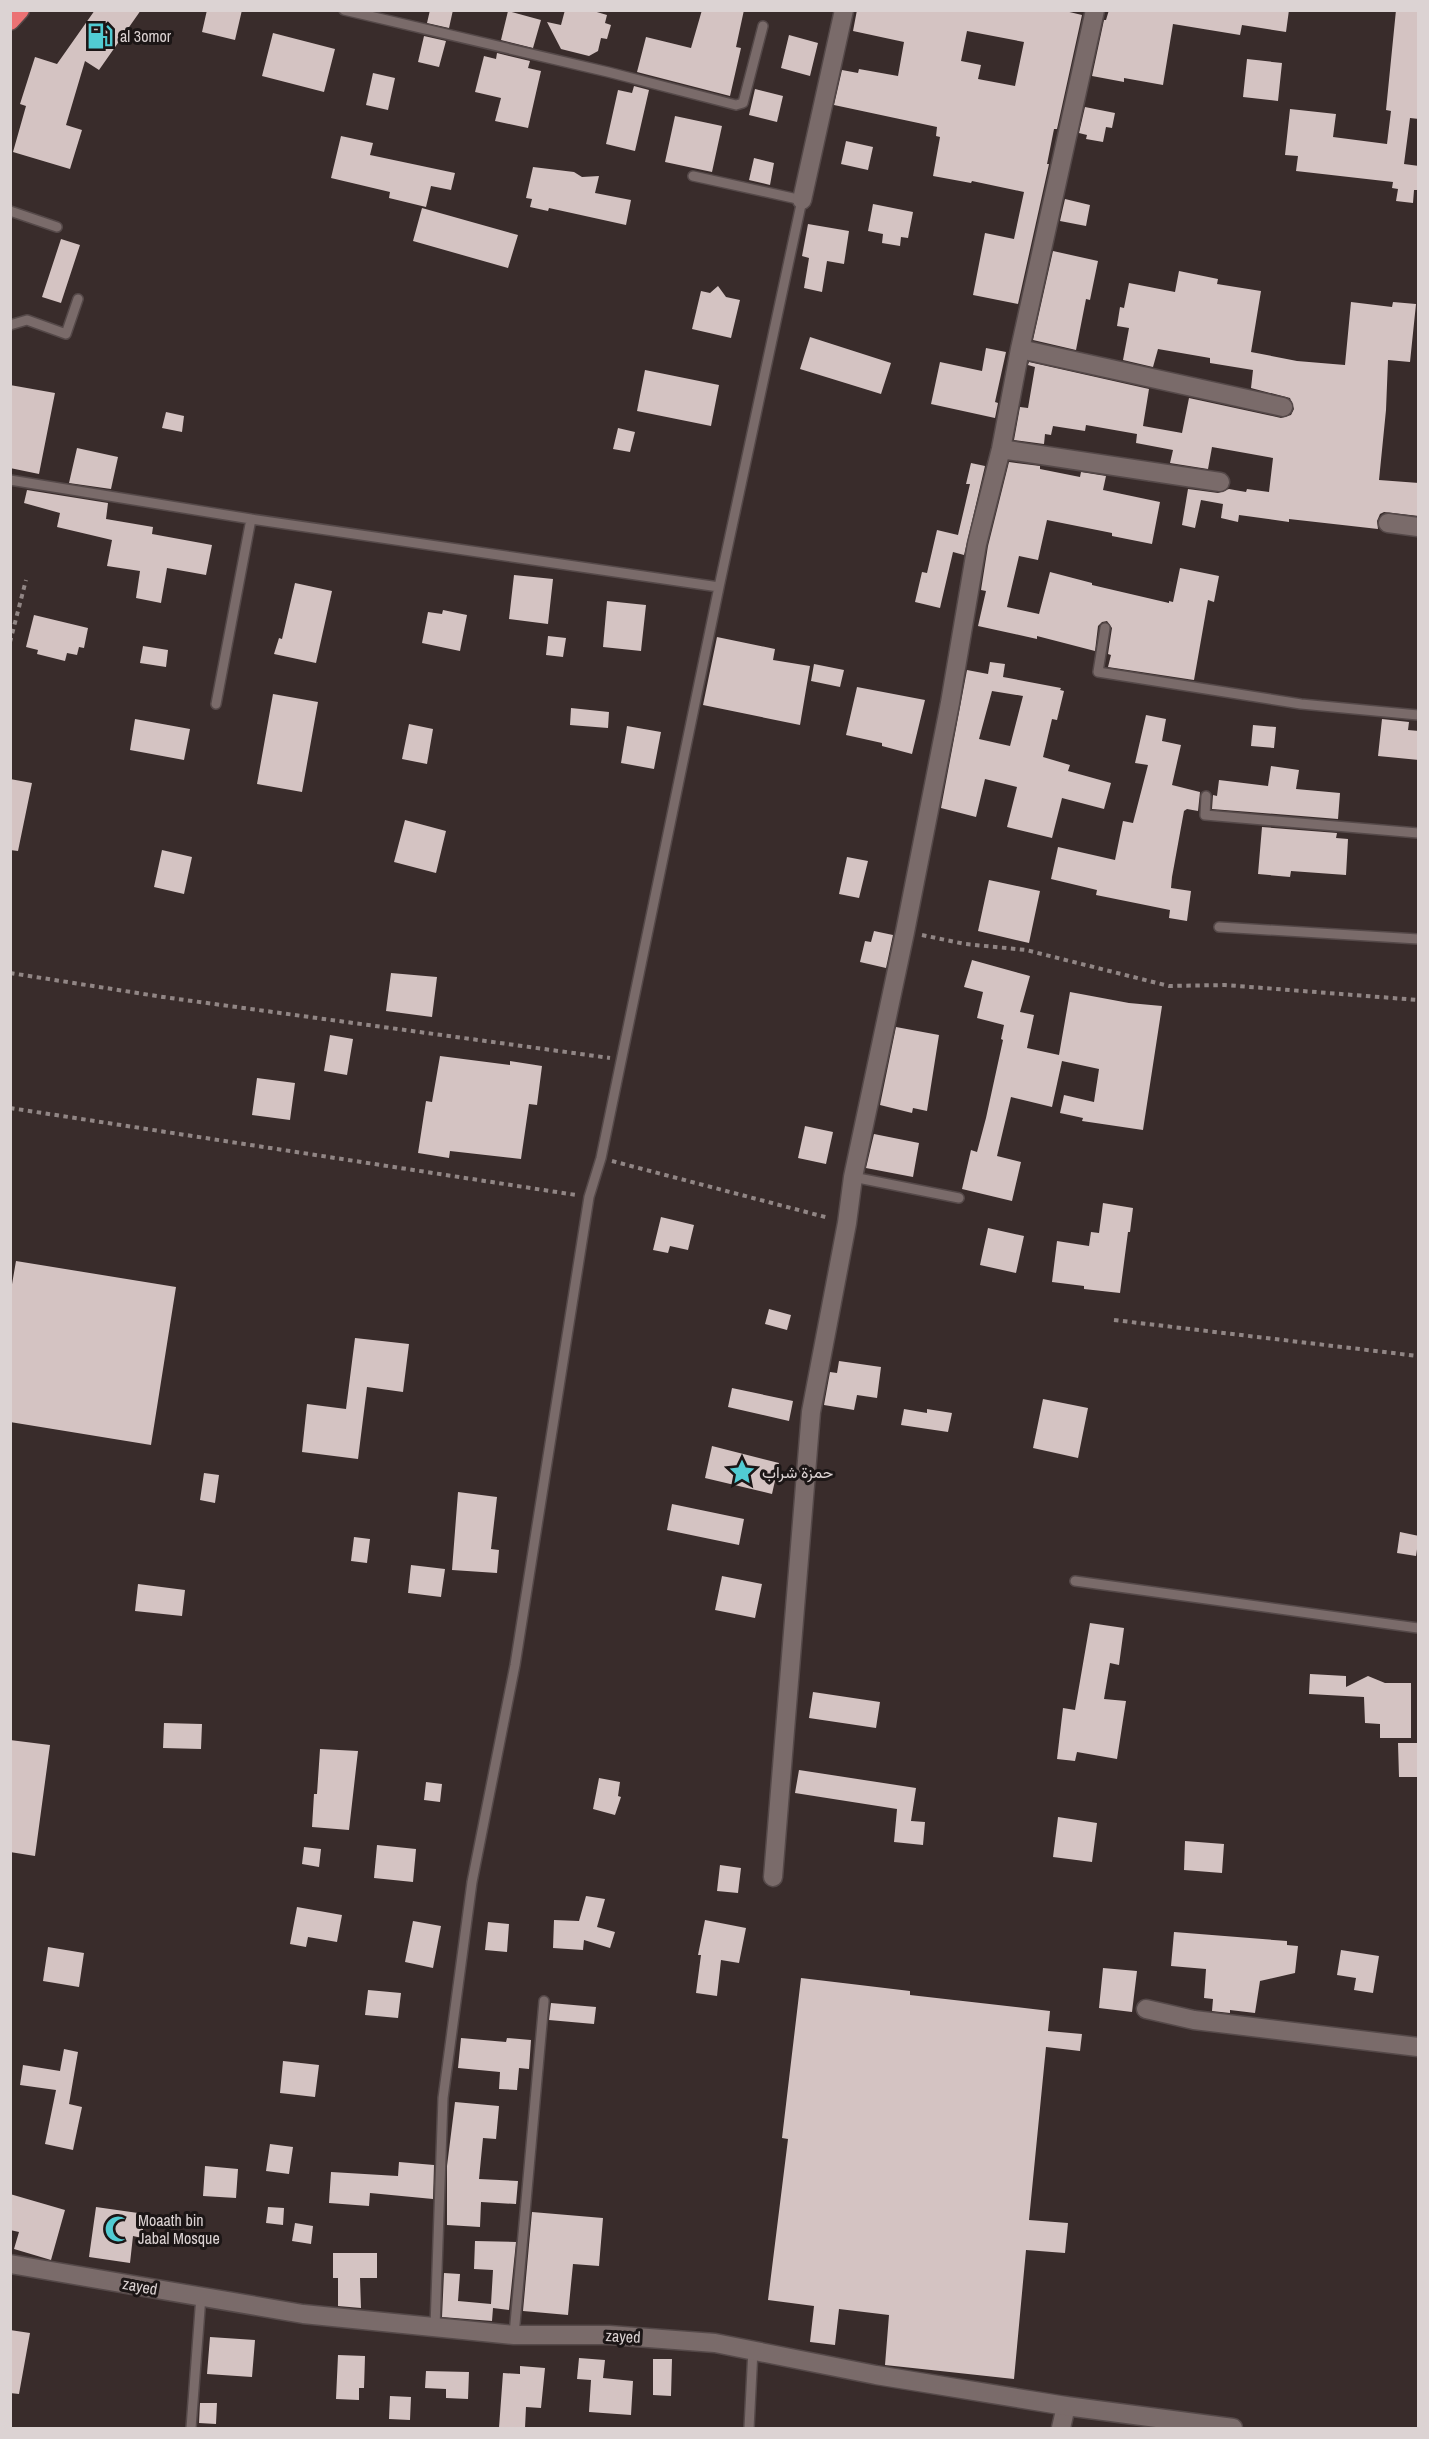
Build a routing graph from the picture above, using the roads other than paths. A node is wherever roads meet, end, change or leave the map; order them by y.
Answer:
1 (20, 10) edge
2 (344, 10) edge
3 (844, 10) edge
4 (1095, 10) edge
5 (10, 21) edge
6 (763, 26) dead end
7 (693, 176) dead end
8 (802, 200) junction
9 (10, 211) edge
10 (57, 227) dead end
11 (78, 299) dead end
12 (10, 325) edge
13 (1020, 350) junction
14 (1283, 407) dead end
15 (1001, 448) junction
16 (10, 480) edge
17 (1220, 482) dead end
18 (251, 519) junction
19 (1388, 523) dead end
20 (1419, 527) edge
21 (719, 587) junction
22 (1105, 627) dead end
23 (216, 704) dead end
24 (1419, 715) edge
25 (1206, 796) dead end
26 (1419, 833) edge
27 (1219, 927) dead end
28 (1419, 939) edge
29 (853, 1177) junction
30 (959, 1198) dead end
31 (1075, 1581) dead end
32 (1419, 1628) edge
33 (773, 1877) dead end
34 (544, 2001) dead end
35 (1146, 2009) dead end
36 (1419, 2047) edge
37 (10, 2264) edge
38 (201, 2296) junction
39 (435, 2327) junction
40 (514, 2334) junction
41 (753, 2350) junction
42 (1066, 2406) junction
43 (191, 2428) edge
44 (749, 2428) edge
45 (1062, 2428) edge
46 (1233, 2428) edge

1 - 5 highway
2 - 6 lane
3 - 8 street
4 - 13 street
7 - 8 lane
8 - 21 lane
9 - 10 lane
11 - 12 lane
13 - 14 street
13 - 15 street
15 - 17 street
15 - 29 street
16 - 18 lane
18 - 21 lane
18 - 23 lane
19 - 20 street
21 - 39 lane
22 - 24 lane
25 - 26 lane
27 - 28 lane
29 - 30 lane
29 - 33 street
31 - 32 lane
34 - 40 lane
35 - 36 street
37 - 38 street, zayed
38 - 39 street, zayed
38 - 43 lane
39 - 40 street, zayed
40 - 41 street, zayed
41 - 42 street, zayed
41 - 44 lane
42 - 45 street
42 - 46 street, zayed

